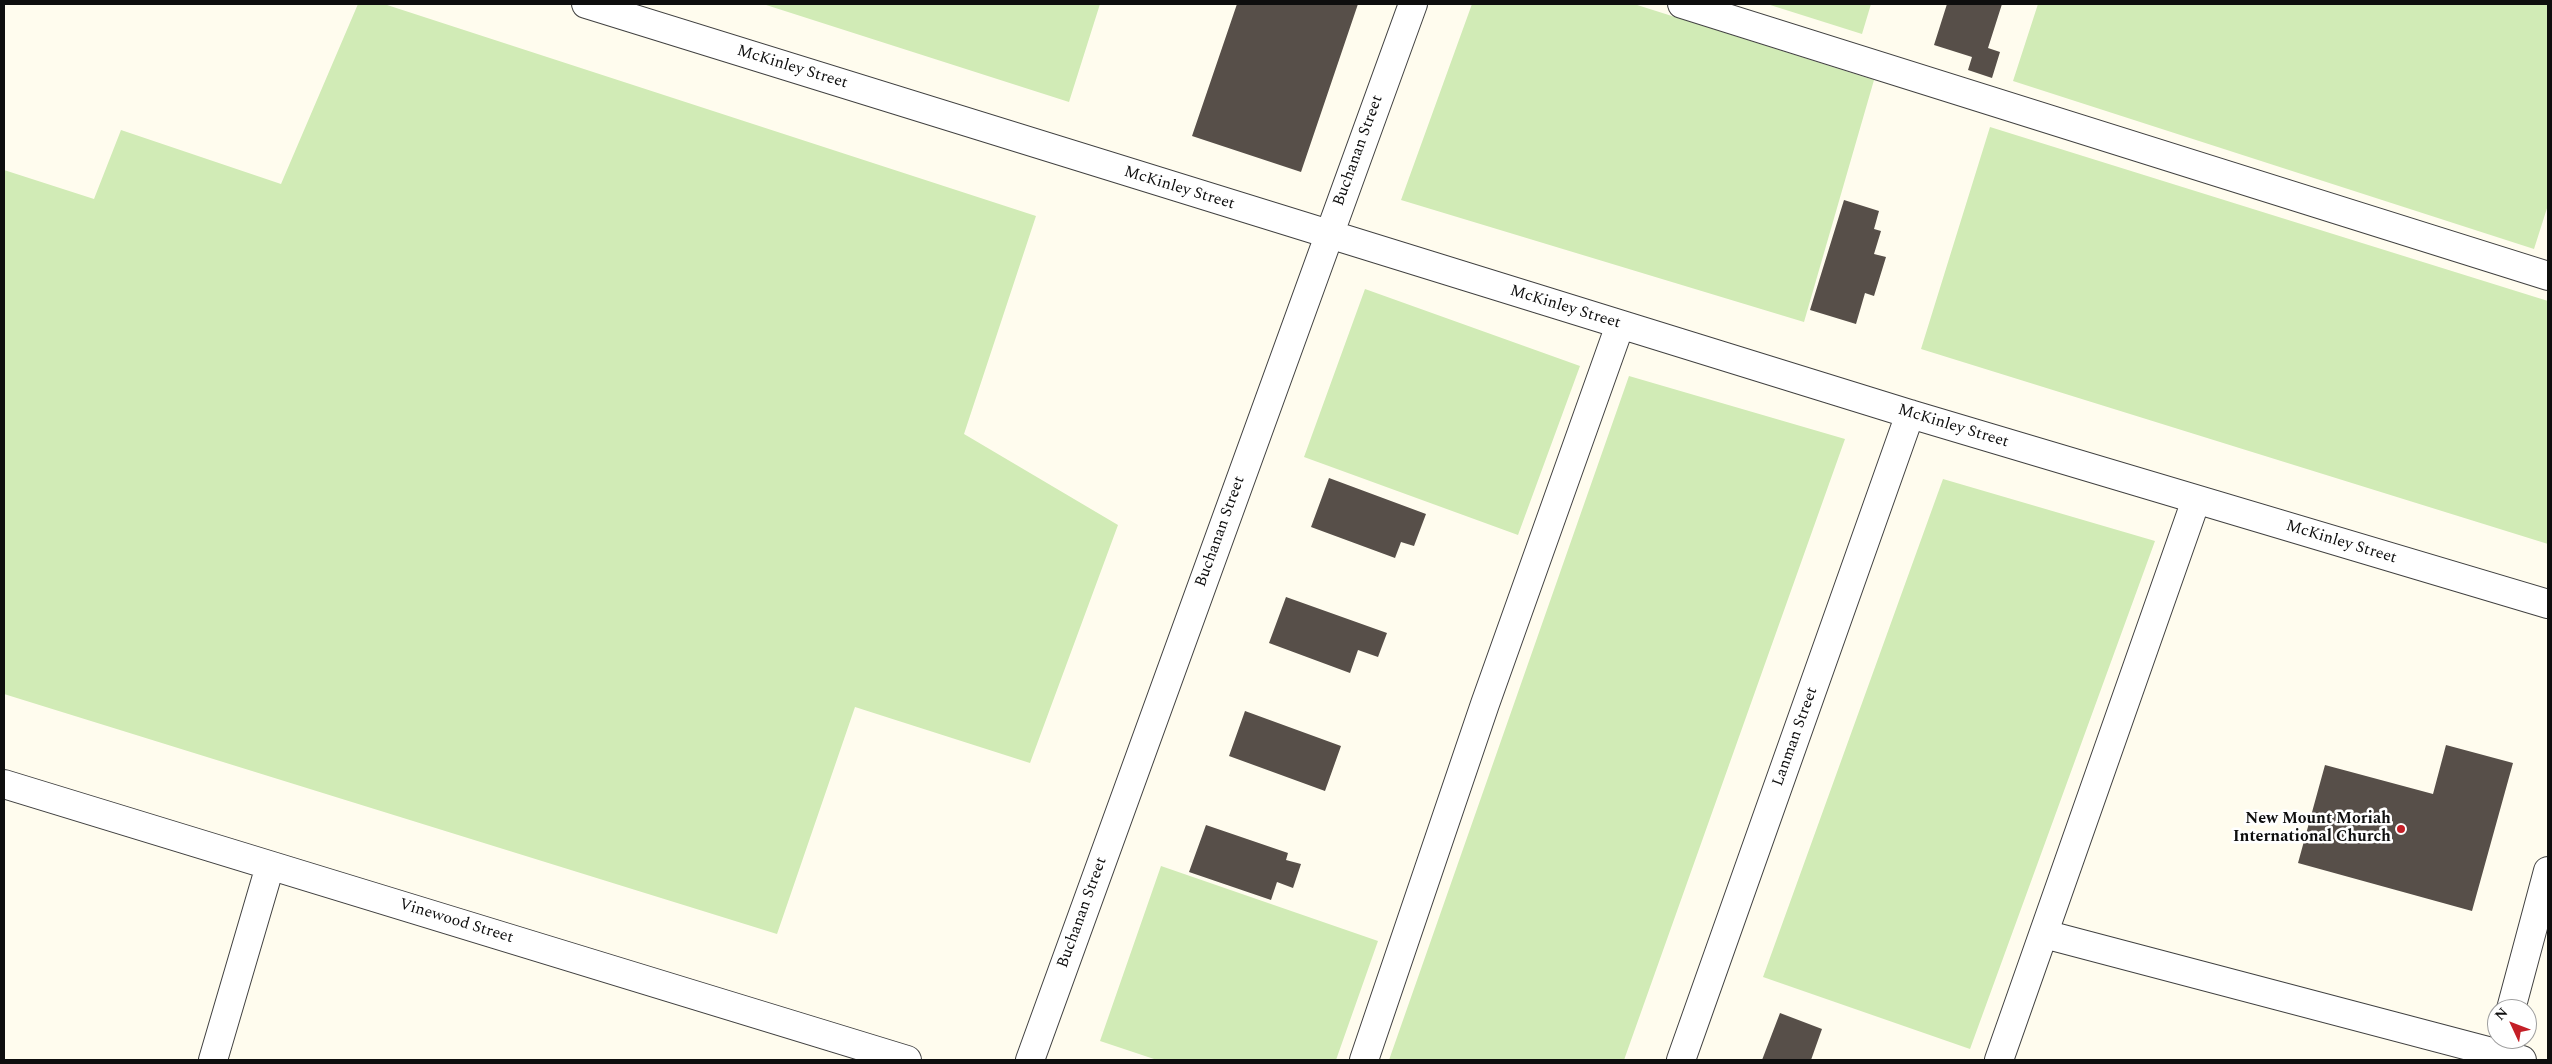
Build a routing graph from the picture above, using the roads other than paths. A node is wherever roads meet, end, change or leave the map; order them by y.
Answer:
1 (586, 4) edge
2 (1413, 4) edge
3 (1682, 4) edge
4 (1328, 235) junction
5 (2548, 276) edge
6 (1620, 325) junction
7 (1910, 414) junction
8 (2196, 500) junction
9 (2548, 604) edge
10 (4, 784) edge
11 (270, 866) junction
12 (2548, 871) edge
13 (2044, 934) junction
14 (2514, 999) edge
15 (2505, 1053) edge
16 (213, 1060) edge
17 (907, 1060) edge
18 (1030, 1060) edge
19 (1364, 1060) edge
20 (1681, 1060) edge
21 (1999, 1060) edge

1 - 4 street, McKinley Street
2 - 4 street, Buchanan Street
3 - 5 street
4 - 6 street, McKinley Street
4 - 18 street, Buchanan Street
6 - 7 street, McKinley Street
6 - 19 street
7 - 8 street, McKinley Street
7 - 20 street, Lanman Street
8 - 9 street, McKinley Street
8 - 13 street
10 - 11 street, Vinewood Street
11 - 16 street
11 - 17 street, Vinewood Street
12 - 14 street
13 - 15 street
13 - 21 street

